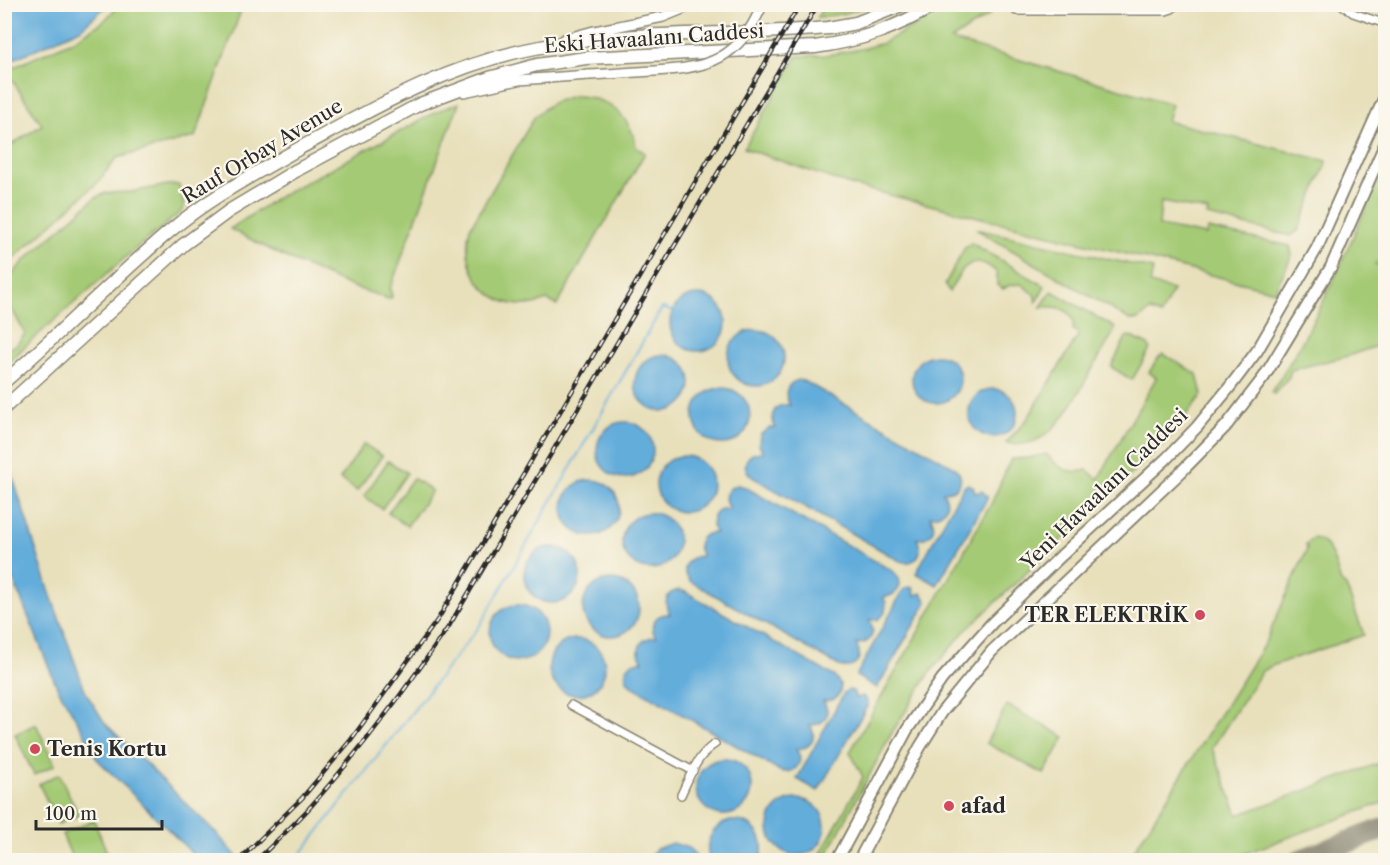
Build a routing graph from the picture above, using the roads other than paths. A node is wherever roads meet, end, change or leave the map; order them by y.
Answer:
1 (695, 4) edge
2 (763, 4) edge
3 (904, 4) edge
4 (936, 4) edge
5 (1013, 4) edge
6 (1177, 4) edge
7 (1341, 4) edge
8 (1386, 24) edge
9 (551, 45) junction
10 (444, 94) junction
11 (1386, 94) edge
12 (1381, 116) edge
13 (1386, 142) edge
14 (4, 382) edge
15 (9, 405) edge
16 (974, 641) junction
17 (988, 656) junction
18 (571, 705) dead end
19 (715, 744) dead end
20 (693, 771) junction
21 (681, 795) dead end
22 (837, 861) edge
23 (858, 861) edge

1 - 9 main road
2 - 10 main road, bridge
3 - 9 highway, Eski Havaalanı Caddesi
4 - 10 highway, Eski Havaalanı Caddesi
5 - 6 street
7 - 8 street
9 - 14 highway, Rauf Orbay Avenue
10 - 15 highway, Rauf Orbay Avenue
11 - 12 main road, Yeni Havaalanı Caddesi
12 - 16 main road, Yeni Havaalanı Caddesi
13 - 17 main road, Yeni Havaalanı Caddesi
16 - 17 main road
16 - 22 main road, Yeni Havaalanı Caddesi
17 - 23 main road, Yeni Havaalanı Caddesi
18 - 20 street
19 - 20 street
20 - 21 street

